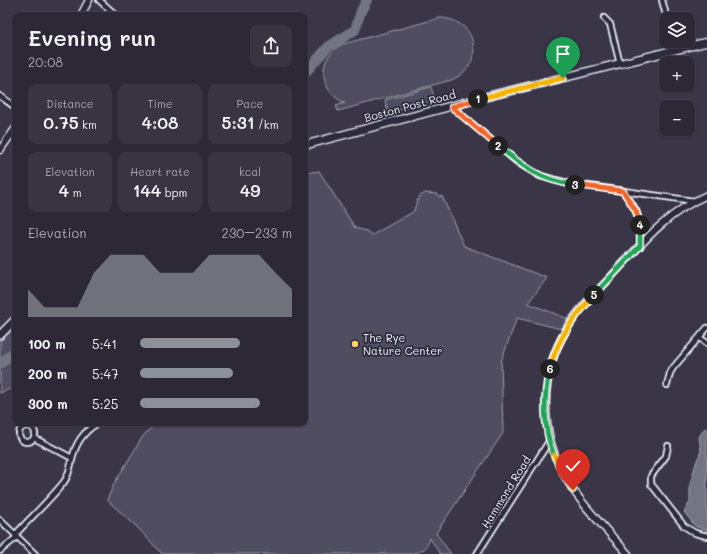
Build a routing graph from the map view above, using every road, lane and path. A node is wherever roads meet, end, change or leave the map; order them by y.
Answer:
1 (89, 0) edge
2 (99, 0) edge
3 (662, 0) edge
4 (83, 12) edge
5 (113, 12) edge
6 (665, 12) edge
7 (604, 18) dead end
8 (707, 42) edge
9 (674, 50) joint
10 (620, 64) junction
11 (0, 96) edge
12 (12, 105) edge
13 (452, 107) junction
14 (12, 133) edge
15 (308, 144) edge
16 (0, 150) edge
17 (623, 191) junction
18 (707, 195) edge
19 (694, 201) junction
20 (640, 246) junction
21 (12, 323) edge
22 (707, 328) edge
23 (0, 335) edge
24 (700, 338) junction
25 (707, 343) edge
26 (667, 386) dead end
27 (94, 426) edge
28 (34, 438) dead end
29 (550, 440) junction
30 (668, 446) dead end
31 (72, 458) junction
32 (0, 520) edge
33 (16, 536) junction
34 (707, 536) edge
35 (0, 551) edge
36 (35, 554) edge
37 (478, 554) edge
38 (628, 554) edge

1 - 4 street
2 - 5 street
3 - 6 street
7 - 10 street
8 - 9 main road, Boston Post Road
9 - 10 main road, Boston Post Road
10 - 13 main road, Boston Post Road
11 - 12 street
13 - 15 main road, Boston Post Road
13 - 17 street
14 - 16 street
17 - 19 street
17 - 20 street
18 - 19 street
19 - 20 street
20 - 29 street
21 - 23 main road
22 - 24 street
24 - 25 street
24 - 26 street
27 - 31 street
28 - 31 street
29 - 37 street, Hammond Road
29 - 38 street
30 - 34 street
31 - 33 street
32 - 33 street
33 - 35 street
33 - 36 street

